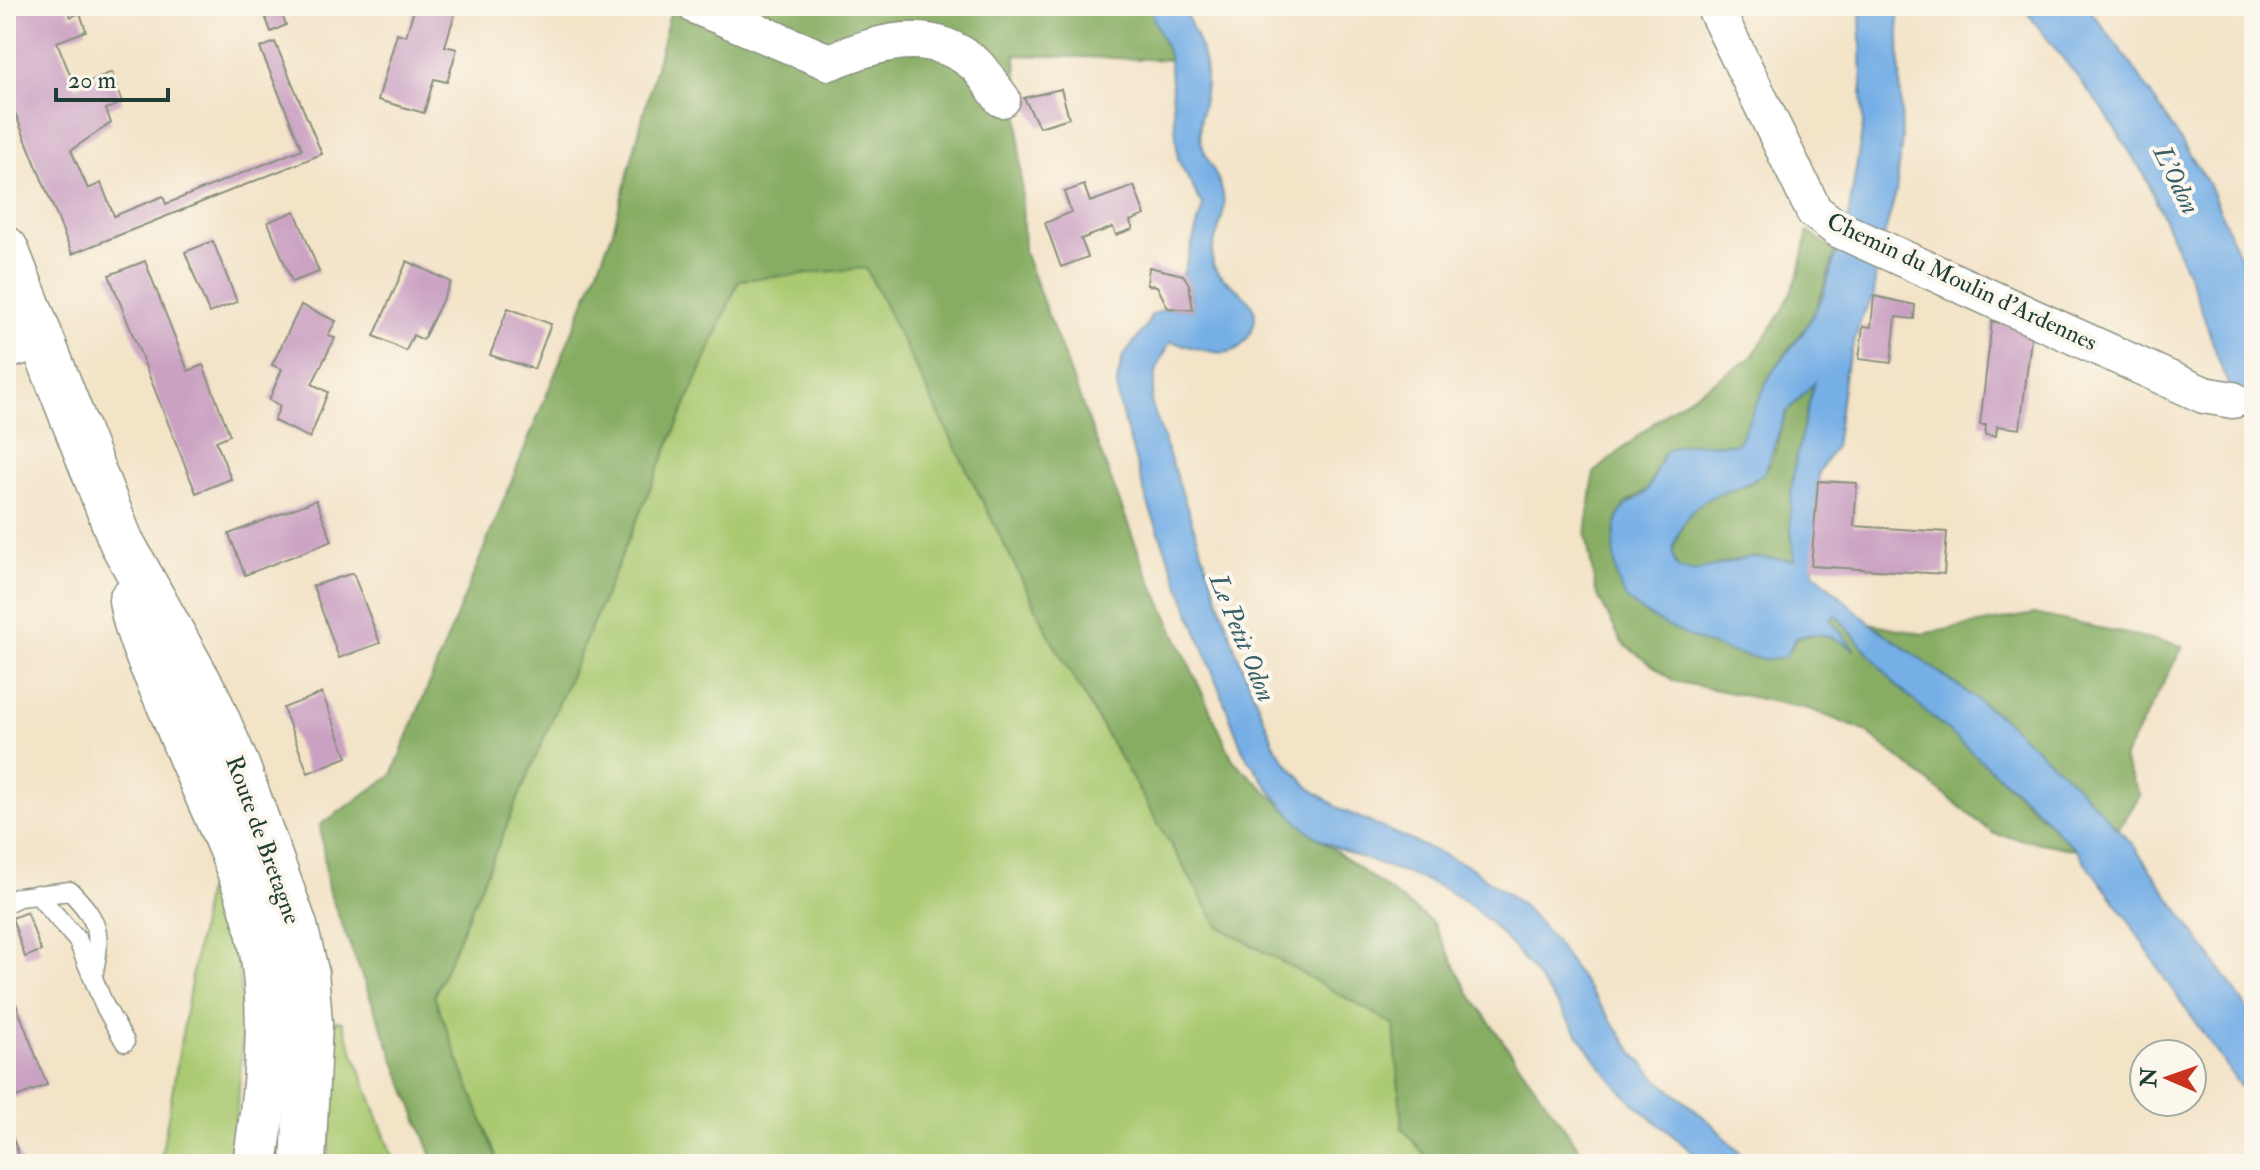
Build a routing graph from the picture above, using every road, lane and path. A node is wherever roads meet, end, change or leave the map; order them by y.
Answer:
1 (696, 6) edge
2 (1714, 6) edge
3 (1002, 99) dead end
4 (6, 249) edge
5 (24, 346) edge
6 (2233, 400) dead end
7 (121, 541) junction
8 (37, 894) junction
9 (6, 903) edge
10 (93, 976) junction
11 (125, 1042) dead end
12 (255, 1164) edge
13 (303, 1164) edge

1 - 3 street
2 - 6 street, Chemin du Moulin d'Ardennes
4 - 5 main road, Route de Bretagne
5 - 7 main road, Route de Bretagne
7 - 12 main road, Route de Bretagne
7 - 13 main road, Route de Bretagne
8 - 9 lane
8 - 10 lane
8 - 10 lane
10 - 11 lane

